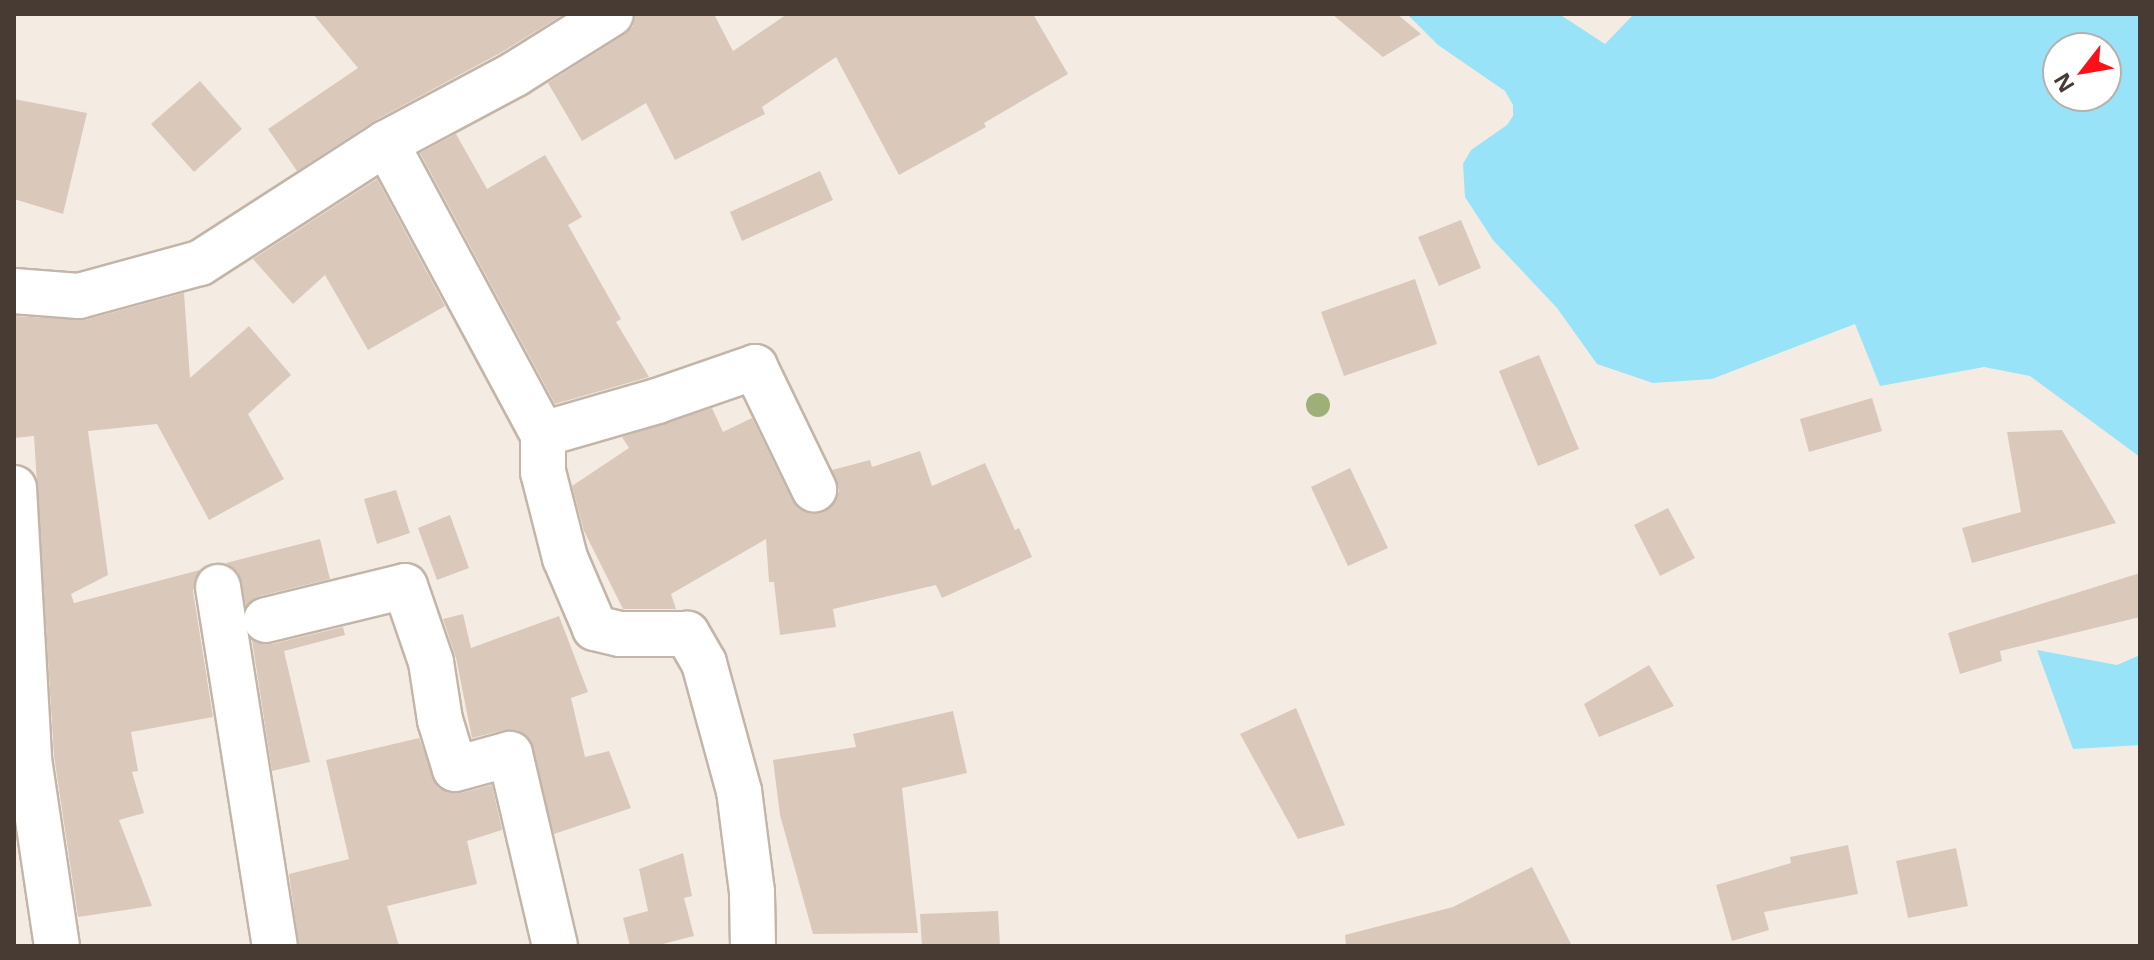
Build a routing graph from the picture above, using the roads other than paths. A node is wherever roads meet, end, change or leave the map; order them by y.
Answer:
1 (611, 14) edge
2 (386, 143) junction
3 (14, 291) edge
4 (543, 434) junction
5 (14, 488) edge
6 (814, 489) dead end
7 (218, 587) dead end
8 (266, 620) dead end
9 (57, 946) edge
10 (275, 946) edge
11 (555, 946) edge
12 (753, 946) edge

1 - 2 street
2 - 3 street
2 - 4 street
4 - 6 street
4 - 12 street
5 - 9 street
7 - 10 street
8 - 11 street

